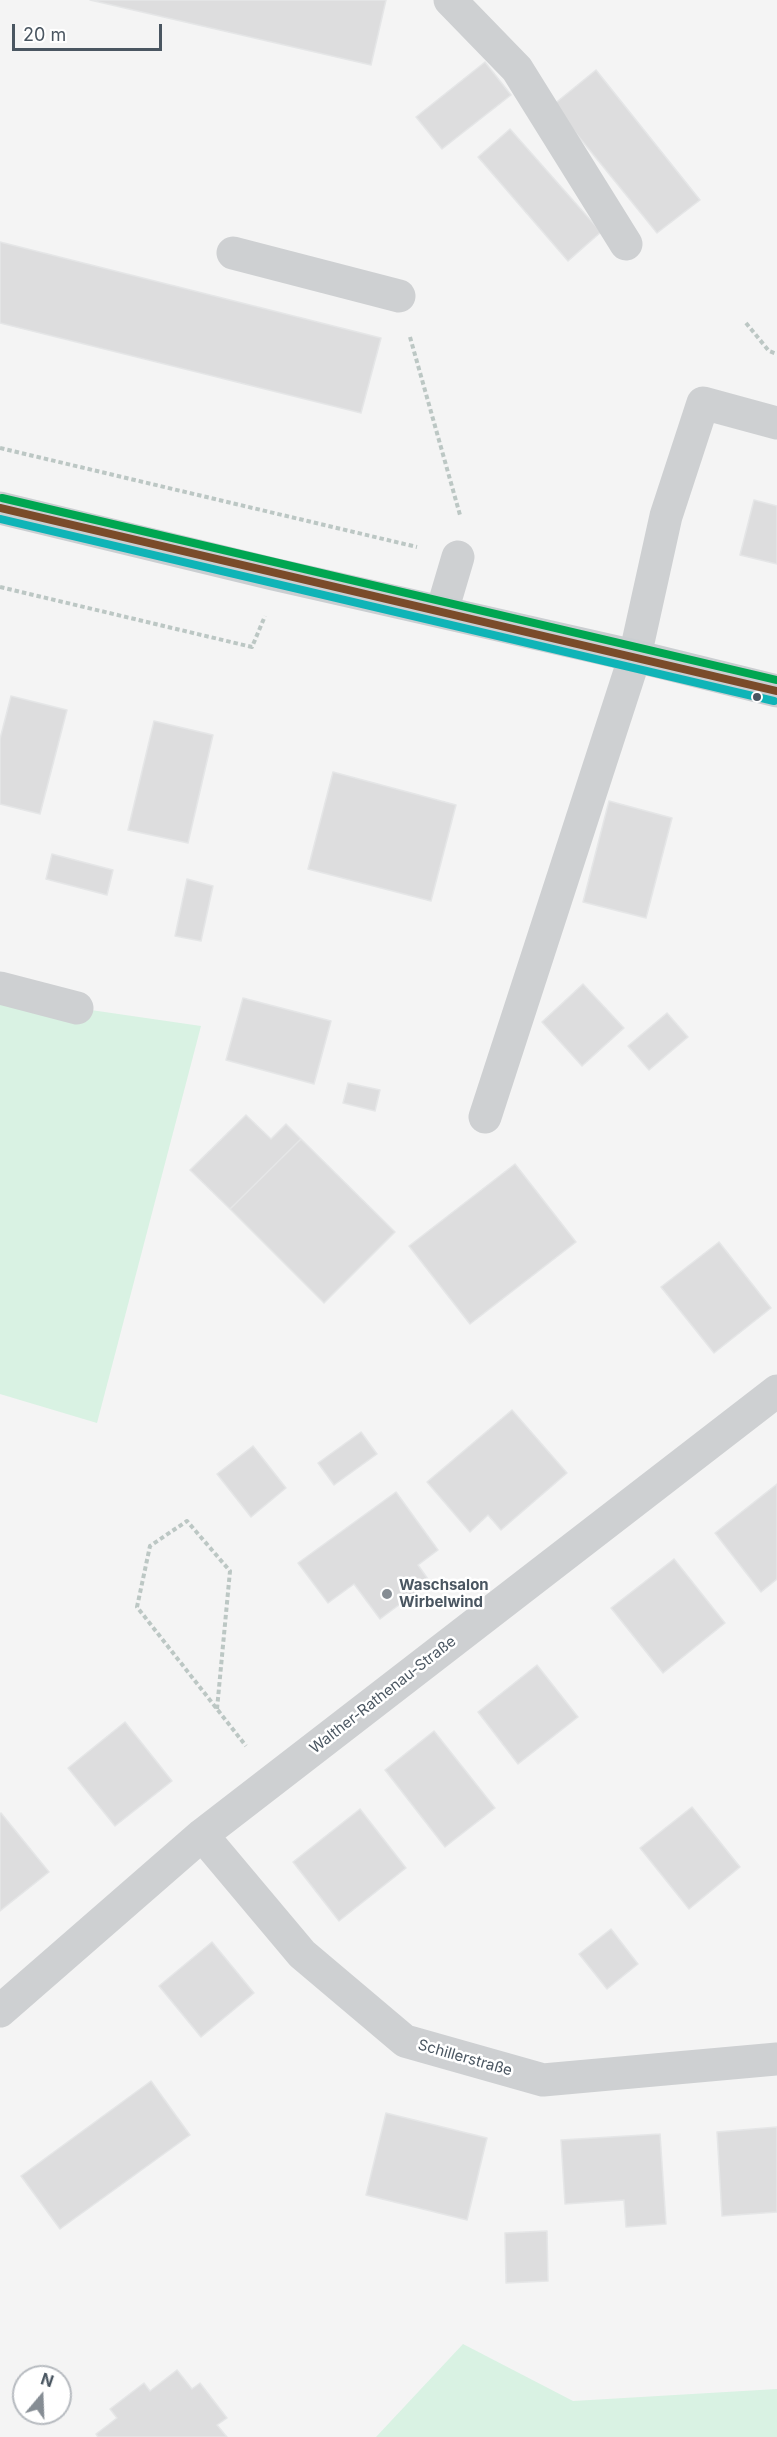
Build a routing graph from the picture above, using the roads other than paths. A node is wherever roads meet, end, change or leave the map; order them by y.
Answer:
1 (450, 0) edge
2 (626, 244) dead end
3 (233, 253) dead end
4 (399, 296) road end
5 (777, 423) edge
6 (0, 508) edge
7 (458, 557) road end
8 (442, 611) junction
9 (635, 656) junction
10 (777, 691) edge
11 (0, 988) edge
12 (77, 1008) dead end
13 (485, 1117) dead end
14 (777, 1391) edge
15 (202, 1835) junction
16 (0, 2011) edge
17 (777, 2059) edge

1 - 2 street
3 - 4 street
5 - 9 street
6 - 8 main road
7 - 8 street
8 - 9 main road
9 - 10 main road
9 - 13 street
11 - 12 street
14 - 15 street, Walther-Rathenau-Straße
15 - 16 street, Walther-Rathenau-Straße
15 - 17 street, Schillerstraße

